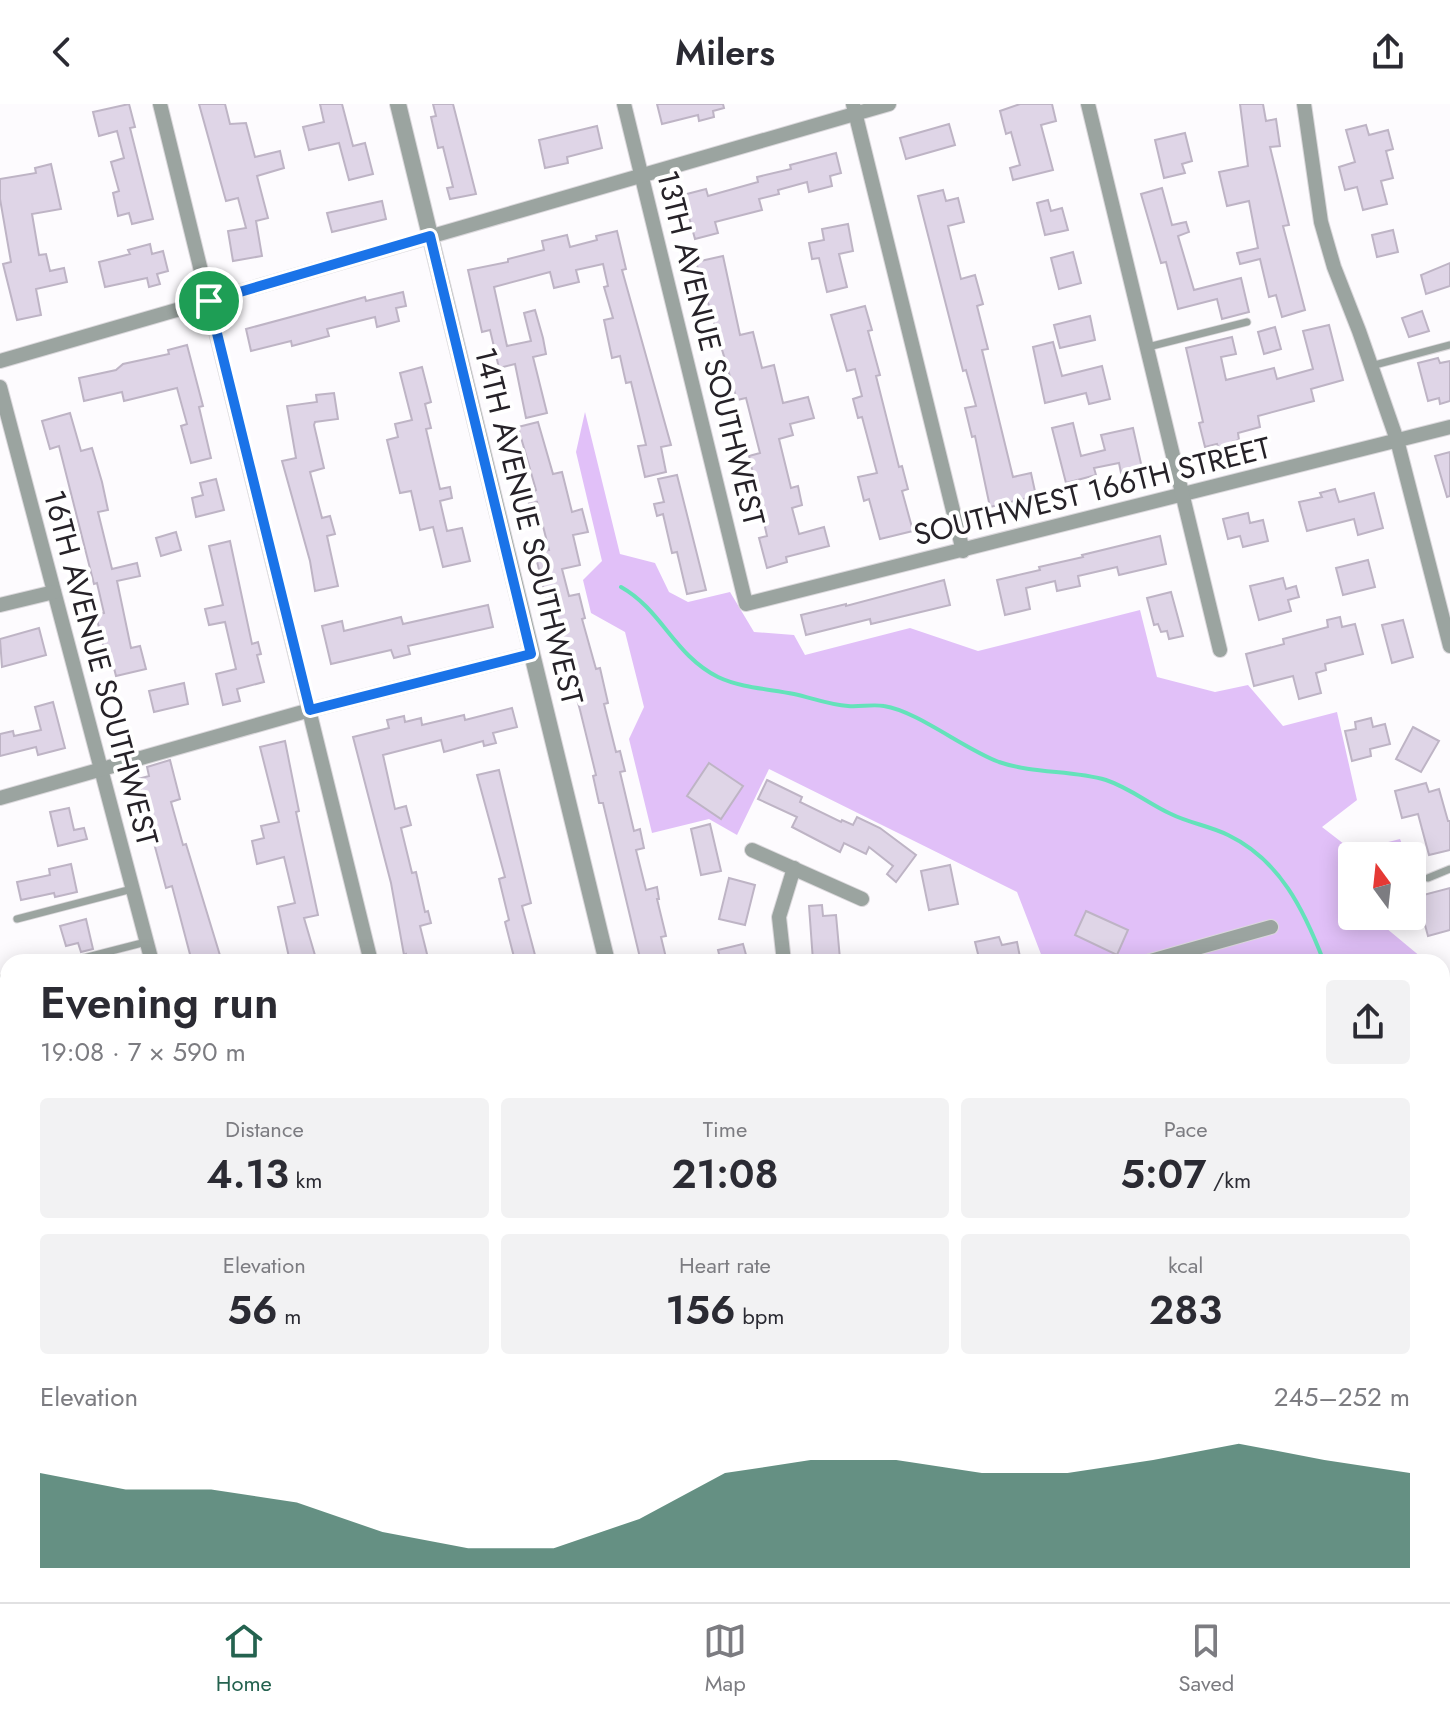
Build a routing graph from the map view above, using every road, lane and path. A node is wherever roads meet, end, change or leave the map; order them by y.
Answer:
1 (160, 104) edge
2 (398, 104) edge
3 (624, 104) edge
4 (889, 104) edge
5 (1088, 104) edge
6 (1304, 104) edge
7 (854, 109) edge
8 (642, 175) junction
9 (430, 236) junction
10 (209, 301) junction
11 (1247, 322) dead end
12 (1450, 345) edge
13 (1146, 347) junction
14 (0, 361) edge
15 (1371, 366) junction
16 (0, 387) edge
17 (1450, 427) edge
18 (1397, 440) junction
19 (1181, 496) junction
20 (963, 551) junction
21 (54, 592) junction
22 (746, 604) joint
23 (0, 605) edge
24 (1450, 646) edge
25 (1220, 650) dead end
26 (531, 654) junction
27 (310, 710) junction
28 (100, 770) junction
29 (0, 798) edge
30 (752, 850) dead end
31 (794, 868) junction
32 (1450, 869) edge
33 (1428, 878) dead end
34 (132, 889) junction
35 (862, 899) dead end
36 (17, 919) dead end
37 (1271, 927) dead end
38 (146, 942) junction
39 (99, 954) edge
40 (150, 954) edge
41 (369, 954) edge
42 (605, 954) edge
43 (783, 954) edge
44 (1175, 954) edge

1 - 10 street
2 - 9 street, 14TH AVENUE SOUTHWEST
3 - 8 street, 13TH AVENUE SOUTHWEST
4 - 7 street
5 - 13 street
6 - 15 street
7 - 8 street
7 - 20 street
8 - 9 street
8 - 22 street, 13TH AVENUE SOUTHWEST
9 - 10 street
9 - 26 street, 14TH AVENUE SOUTHWEST
10 - 14 street
10 - 27 street
11 - 13 lane
12 - 15 lane
13 - 19 street
15 - 18 street
16 - 21 street, 16TH AVENUE SOUTHWEST
17 - 18 street, SOUTHWEST 166TH STREET
18 - 19 street, SOUTHWEST 166TH STREET
18 - 24 street
19 - 20 street, SOUTHWEST 166TH STREET
19 - 25 street
20 - 22 street, SOUTHWEST 166TH STREET
21 - 23 street
21 - 28 street, 16TH AVENUE SOUTHWEST
26 - 27 street
26 - 42 street, 14TH AVENUE SOUTHWEST
27 - 28 street
27 - 41 street
28 - 29 street
28 - 34 street, 16TH AVENUE SOUTHWEST
30 - 31 street
31 - 35 street
31 - 43 street
32 - 33 lane
34 - 36 lane
34 - 38 street, 16TH AVENUE SOUTHWEST
37 - 44 street
38 - 39 lane
38 - 40 street, 16TH AVENUE SOUTHWEST

